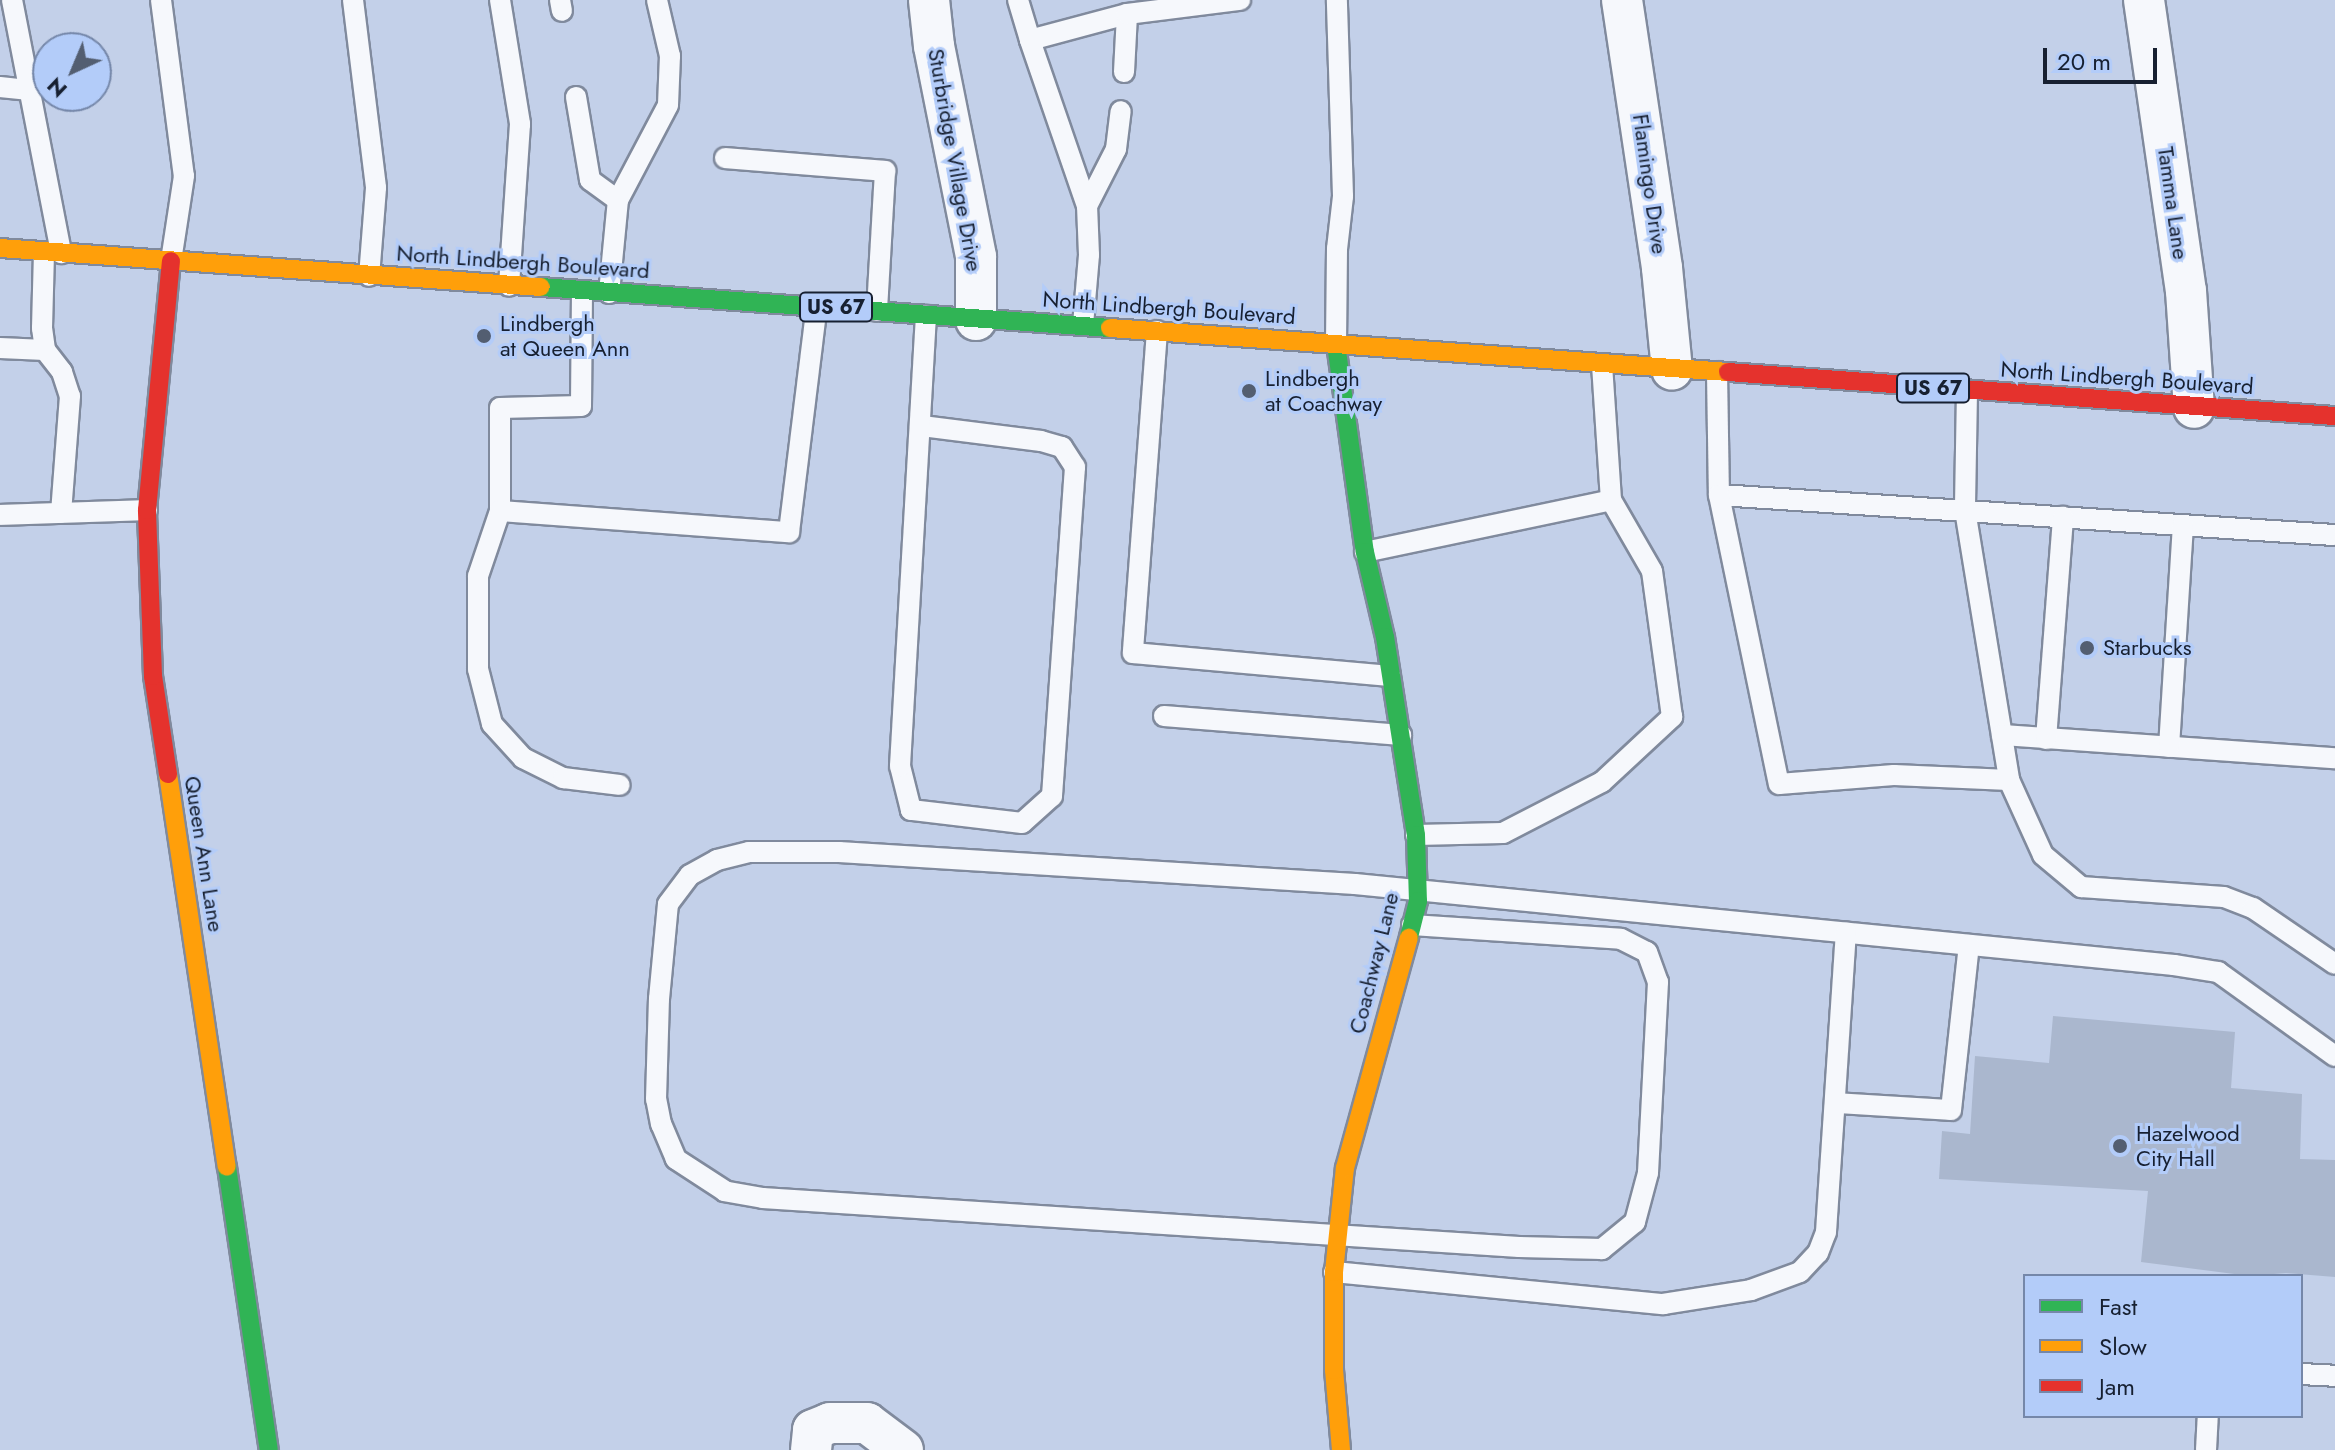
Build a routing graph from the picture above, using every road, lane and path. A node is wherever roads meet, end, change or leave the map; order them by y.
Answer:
1 (12, 0) edge
2 (161, 0) edge
3 (353, 0) edge
4 (500, 0) edge
5 (657, 0) edge
6 (929, 0) edge
7 (1018, 0) edge
8 (1240, 0) edge
9 (1337, 0) edge
10 (1622, 0) edge
11 (2144, 0) edge
12 (1127, 14) junction
13 (1030, 40) junction
14 (1124, 72) dead end
15 (0, 87) edge
16 (30, 90) junction
17 (576, 97) dead end
18 (1121, 111) dead end
19 (725, 158) dead end
20 (618, 200) junction
21 (1087, 206) junction
22 (0, 248) edge
23 (52, 252) junction
24 (171, 261) junction
25 (369, 276) junction
26 (509, 286) junction
27 (582, 291) junction
28 (609, 293) junction
29 (817, 305) junction
30 (877, 311) junction
31 (926, 316) junction
32 (976, 320) junction
33 (1083, 325) junction
34 (1157, 331) junction
35 (1336, 344) junction
36 (0, 348) edge
37 (45, 350) junction
38 (1602, 364) junction
39 (1672, 370) junction
40 (1717, 372) junction
41 (1967, 391) junction
42 (2194, 408) junction
43 (2335, 416) edge
44 (922, 426) junction
45 (1719, 495) junction
46 (1611, 500) junction
47 (147, 510) junction
48 (1965, 510) junction
49 (500, 511) junction
50 (61, 513) junction
51 (0, 515) edge
52 (2063, 517) junction
53 (2183, 525) junction
54 (2335, 535) edge
55 (1365, 552) junction
56 (1390, 676) junction
57 (1164, 716) dead end
58 (1401, 735) junction
59 (2002, 735) junction
60 (2046, 739) junction
61 (2169, 747) junction
62 (2335, 758) edge
63 (2009, 780) junction
64 (620, 785) dead end
65 (1416, 835) junction
66 (1418, 891) junction
67 (1412, 925) junction
68 (1846, 933) junction
69 (1969, 945) junction
70 (2335, 964) edge
71 (2335, 1056) edge
72 (1836, 1103) junction
73 (1337, 1236) junction
74 (1334, 1272) junction
75 (2303, 1374) edge
76 (2335, 1376) edge
77 (2208, 1418) edge
78 (1338, 1449) edge
79 (269, 1450) edge
80 (811, 1450) edge
81 (903, 1450) edge
82 (2206, 1450) edge

1 - 16 lane
2 - 24 lane
3 - 25 lane
4 - 26 lane
5 - 20 lane
6 - 32 street, Sturbridge Village Drive
7 - 13 lane
8 - 12 lane
9 - 35 lane
10 - 39 street, Flamingo Drive
11 - 42 street, Tamma Lane
12 - 13 lane
12 - 14 lane
13 - 21 lane
15 - 16 lane
16 - 23 lane
17 - 20 lane
18 - 21 lane
19 - 30 lane
20 - 28 lane
21 - 33 lane
22 - 23 main road, North Lindbergh Boulevard / US 67
23 - 24 main road, North Lindbergh Boulevard / US 67
23 - 37 lane
24 - 25 main road, North Lindbergh Boulevard / US 67
24 - 47 main road, Queen Ann Lane
25 - 26 main road, North Lindbergh Boulevard / US 67
26 - 27 main road, North Lindbergh Boulevard / US 67
27 - 28 main road, North Lindbergh Boulevard / US 67
27 - 49 lane
28 - 29 main road, North Lindbergh Boulevard / US 67
29 - 30 main road, North Lindbergh Boulevard / US 67
29 - 49 lane
30 - 31 main road, North Lindbergh Boulevard / US 67
31 - 32 main road, North Lindbergh Boulevard / US 67
31 - 44 lane
32 - 33 main road, North Lindbergh Boulevard / US 67
33 - 34 main road, North Lindbergh Boulevard / US 67
34 - 35 main road, North Lindbergh Boulevard / US 67
34 - 56 lane
35 - 38 main road, North Lindbergh Boulevard / US 67
35 - 55 main road, Coachway Lane
36 - 37 lane
37 - 50 lane
38 - 39 main road, North Lindbergh Boulevard / US 67
38 - 46 lane
39 - 40 main road, North Lindbergh Boulevard / US 67
40 - 41 main road, North Lindbergh Boulevard / US 67
40 - 45 lane
41 - 42 main road, North Lindbergh Boulevard / US 67
41 - 48 lane
42 - 43 main road, North Lindbergh Boulevard / US 67
44 - 44 lane
45 - 48 lane
45 - 63 lane
46 - 55 lane
46 - 65 lane
47 - 50 lane
47 - 79 main road, Queen Ann Lane
48 - 52 lane
48 - 59 lane
49 - 64 lane
50 - 51 lane
52 - 53 lane
52 - 60 lane
53 - 54 lane
53 - 61 lane
55 - 56 main road, Coachway Lane
56 - 58 main road, Coachway Lane
57 - 58 lane
58 - 65 main road, Coachway Lane
59 - 60 lane
59 - 63 lane
60 - 61 lane
61 - 62 lane
63 - 70 lane
65 - 66 main road, Coachway Lane
66 - 67 main road, Coachway Lane
66 - 68 lane
66 - 73 lane
67 - 73 main road, Coachway Lane
67 - 73 lane
68 - 69 lane
68 - 72 lane
69 - 71 lane
69 - 72 lane
72 - 74 lane
73 - 74 main road, Coachway Lane
74 - 78 main road, Coachway Lane
75 - 76 lane
77 - 82 lane
80 - 81 street

